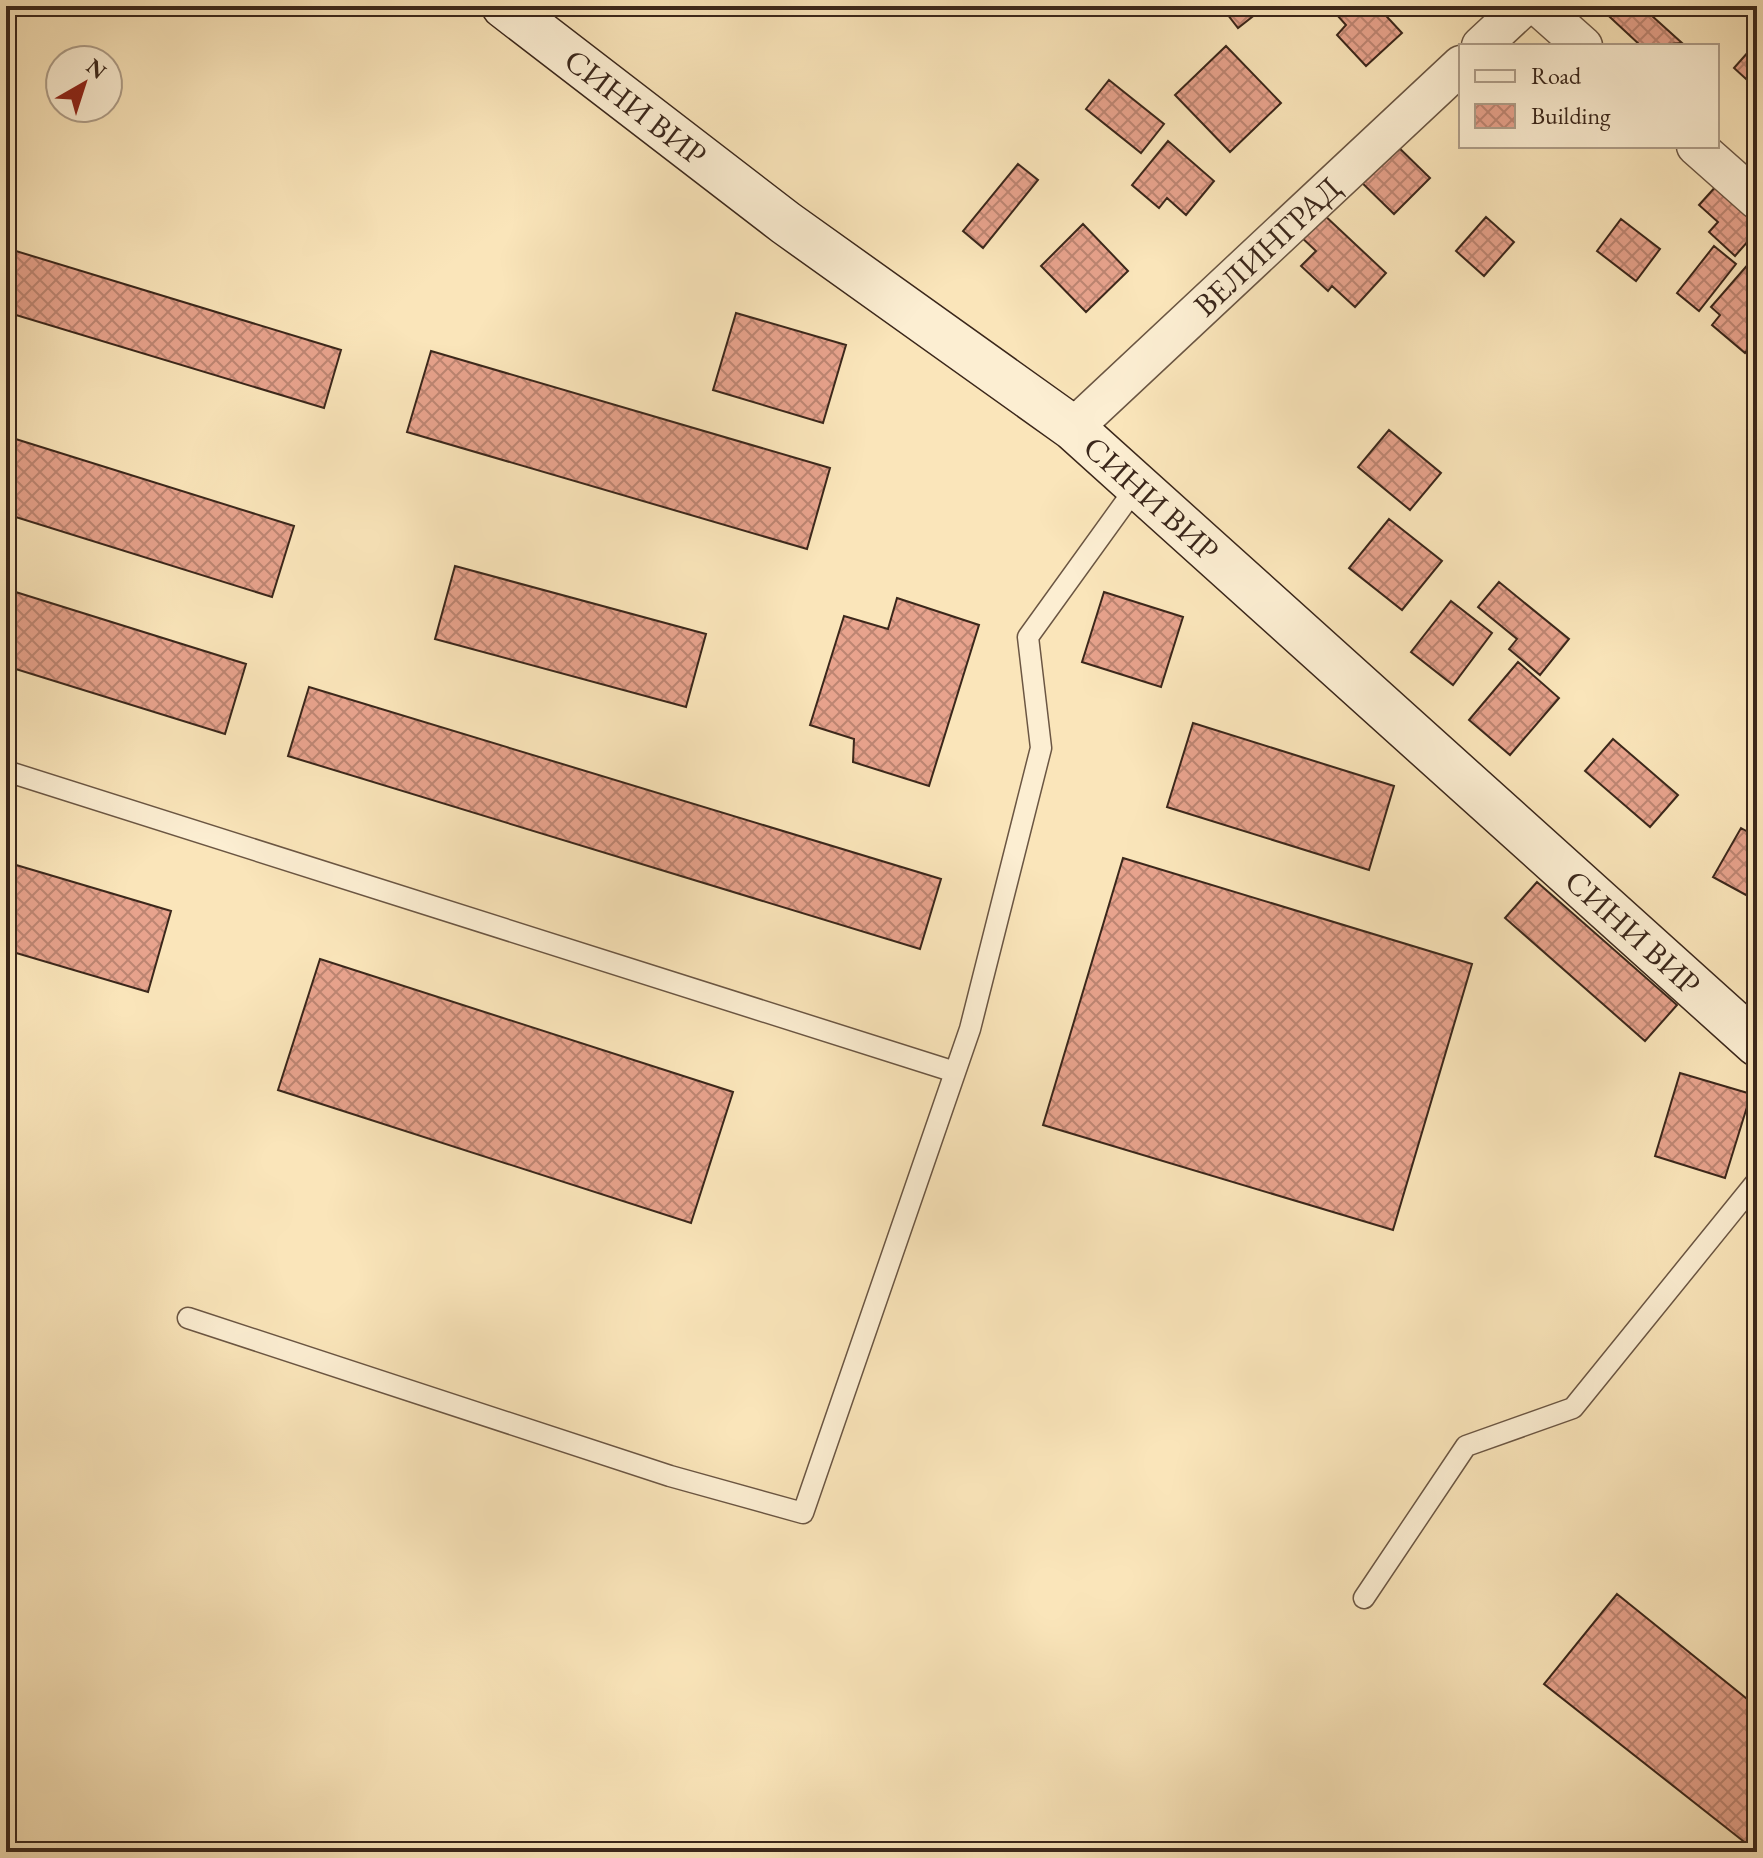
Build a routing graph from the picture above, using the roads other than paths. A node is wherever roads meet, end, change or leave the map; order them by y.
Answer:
1 (505, 6) edge
2 (1524, 6) edge
3 (1538, 6) edge
4 (1483, 44) edge
5 (1581, 44) edge
6 (1459, 67) edge
7 (1698, 148) edge
8 (1757, 200) edge
9 (1073, 428) junction
10 (1137, 486) junction
11 (6, 771) edge
12 (1757, 1044) edge
13 (955, 1072) junction
14 (1757, 1181) edge
15 (188, 1318) dead end
16 (1364, 1598) dead end

1 - 9 street, СИНИ ВИР
2 - 4 street
3 - 5 street
6 - 9 street, ВЕЛИНГРАД
7 - 8 street
9 - 10 street, СИНИ ВИР
10 - 12 street, СИНИ ВИР
10 - 13 lane
11 - 13 lane
13 - 15 lane
14 - 16 lane

